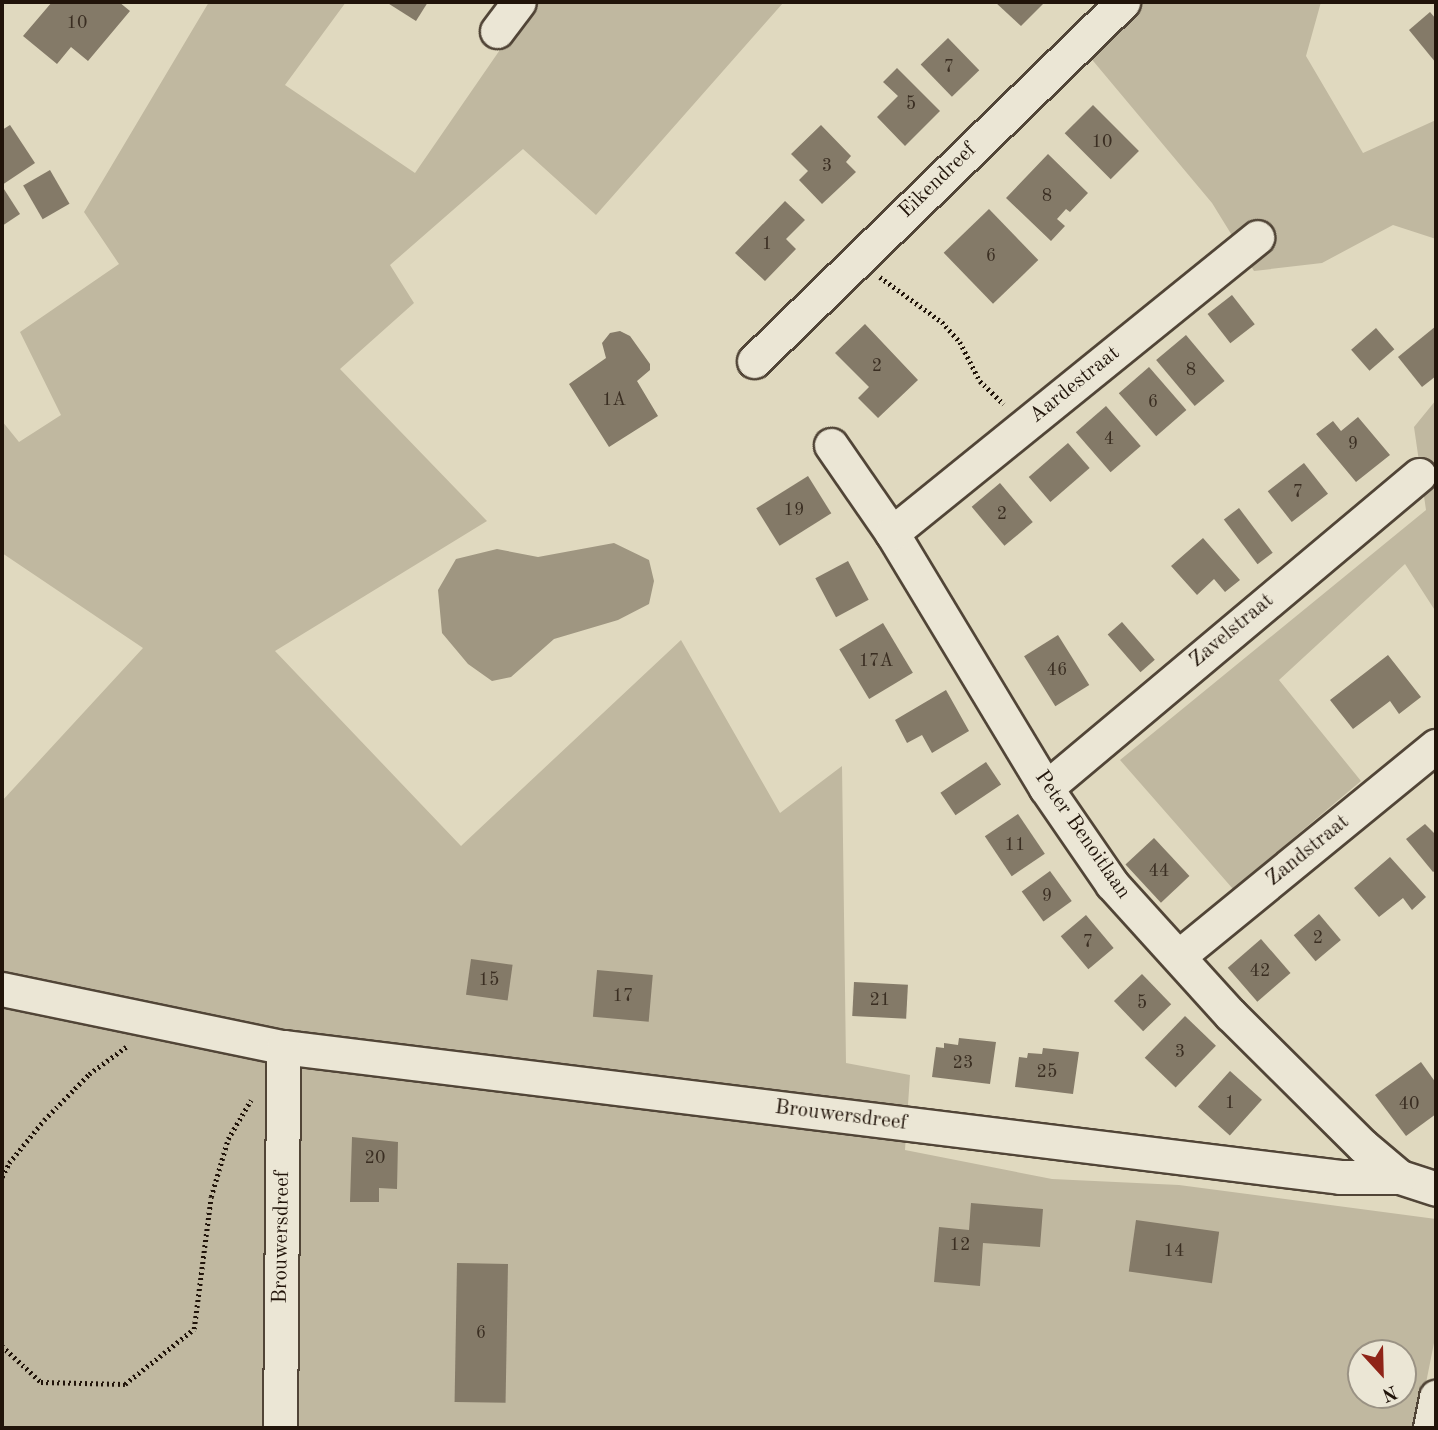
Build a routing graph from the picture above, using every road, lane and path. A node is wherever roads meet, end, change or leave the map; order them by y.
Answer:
1 (519, 2) edge
2 (1123, 2) edge
3 (497, 32) dead end
4 (1257, 237) dead end
5 (859, 257) junction
6 (754, 361) dead end
7 (1023, 427) junction
8 (831, 445) dead end
9 (1419, 475) dead end
10 (892, 533) junction
11 (1436, 746) edge
12 (1046, 788) junction
13 (1179, 956) junction
14 (2, 989) edge
15 (160, 1021) junction
16 (283, 1047) junction
17 (256, 1093) dead end
18 (2, 1177) edge
19 (1399, 1177) junction
20 (1436, 1189) edge
21 (2, 1346) edge
22 (1436, 1397) edge
23 (280, 1428) edge
24 (1430, 1428) edge

1 - 3 street
2 - 5 street, Eikendreef
4 - 7 street, Aardestraat
5 - 6 street, Eikendreef
5 - 7 path
7 - 10 street, Aardestraat
8 - 10 street, Peter Benoitlaan
9 - 12 street, Zavelstraat
10 - 12 street, Peter Benoitlaan
11 - 13 street, Zandstraat
12 - 13 street, Peter Benoitlaan
13 - 19 street, Peter Benoitlaan
14 - 15 street, Brouwersdreef
15 - 16 street, Brouwersdreef
15 - 18 path
16 - 19 street, Brouwersdreef
16 - 23 street, Brouwersdreef
17 - 21 path
19 - 20 street, Peter Benoitlaan
22 - 24 street

